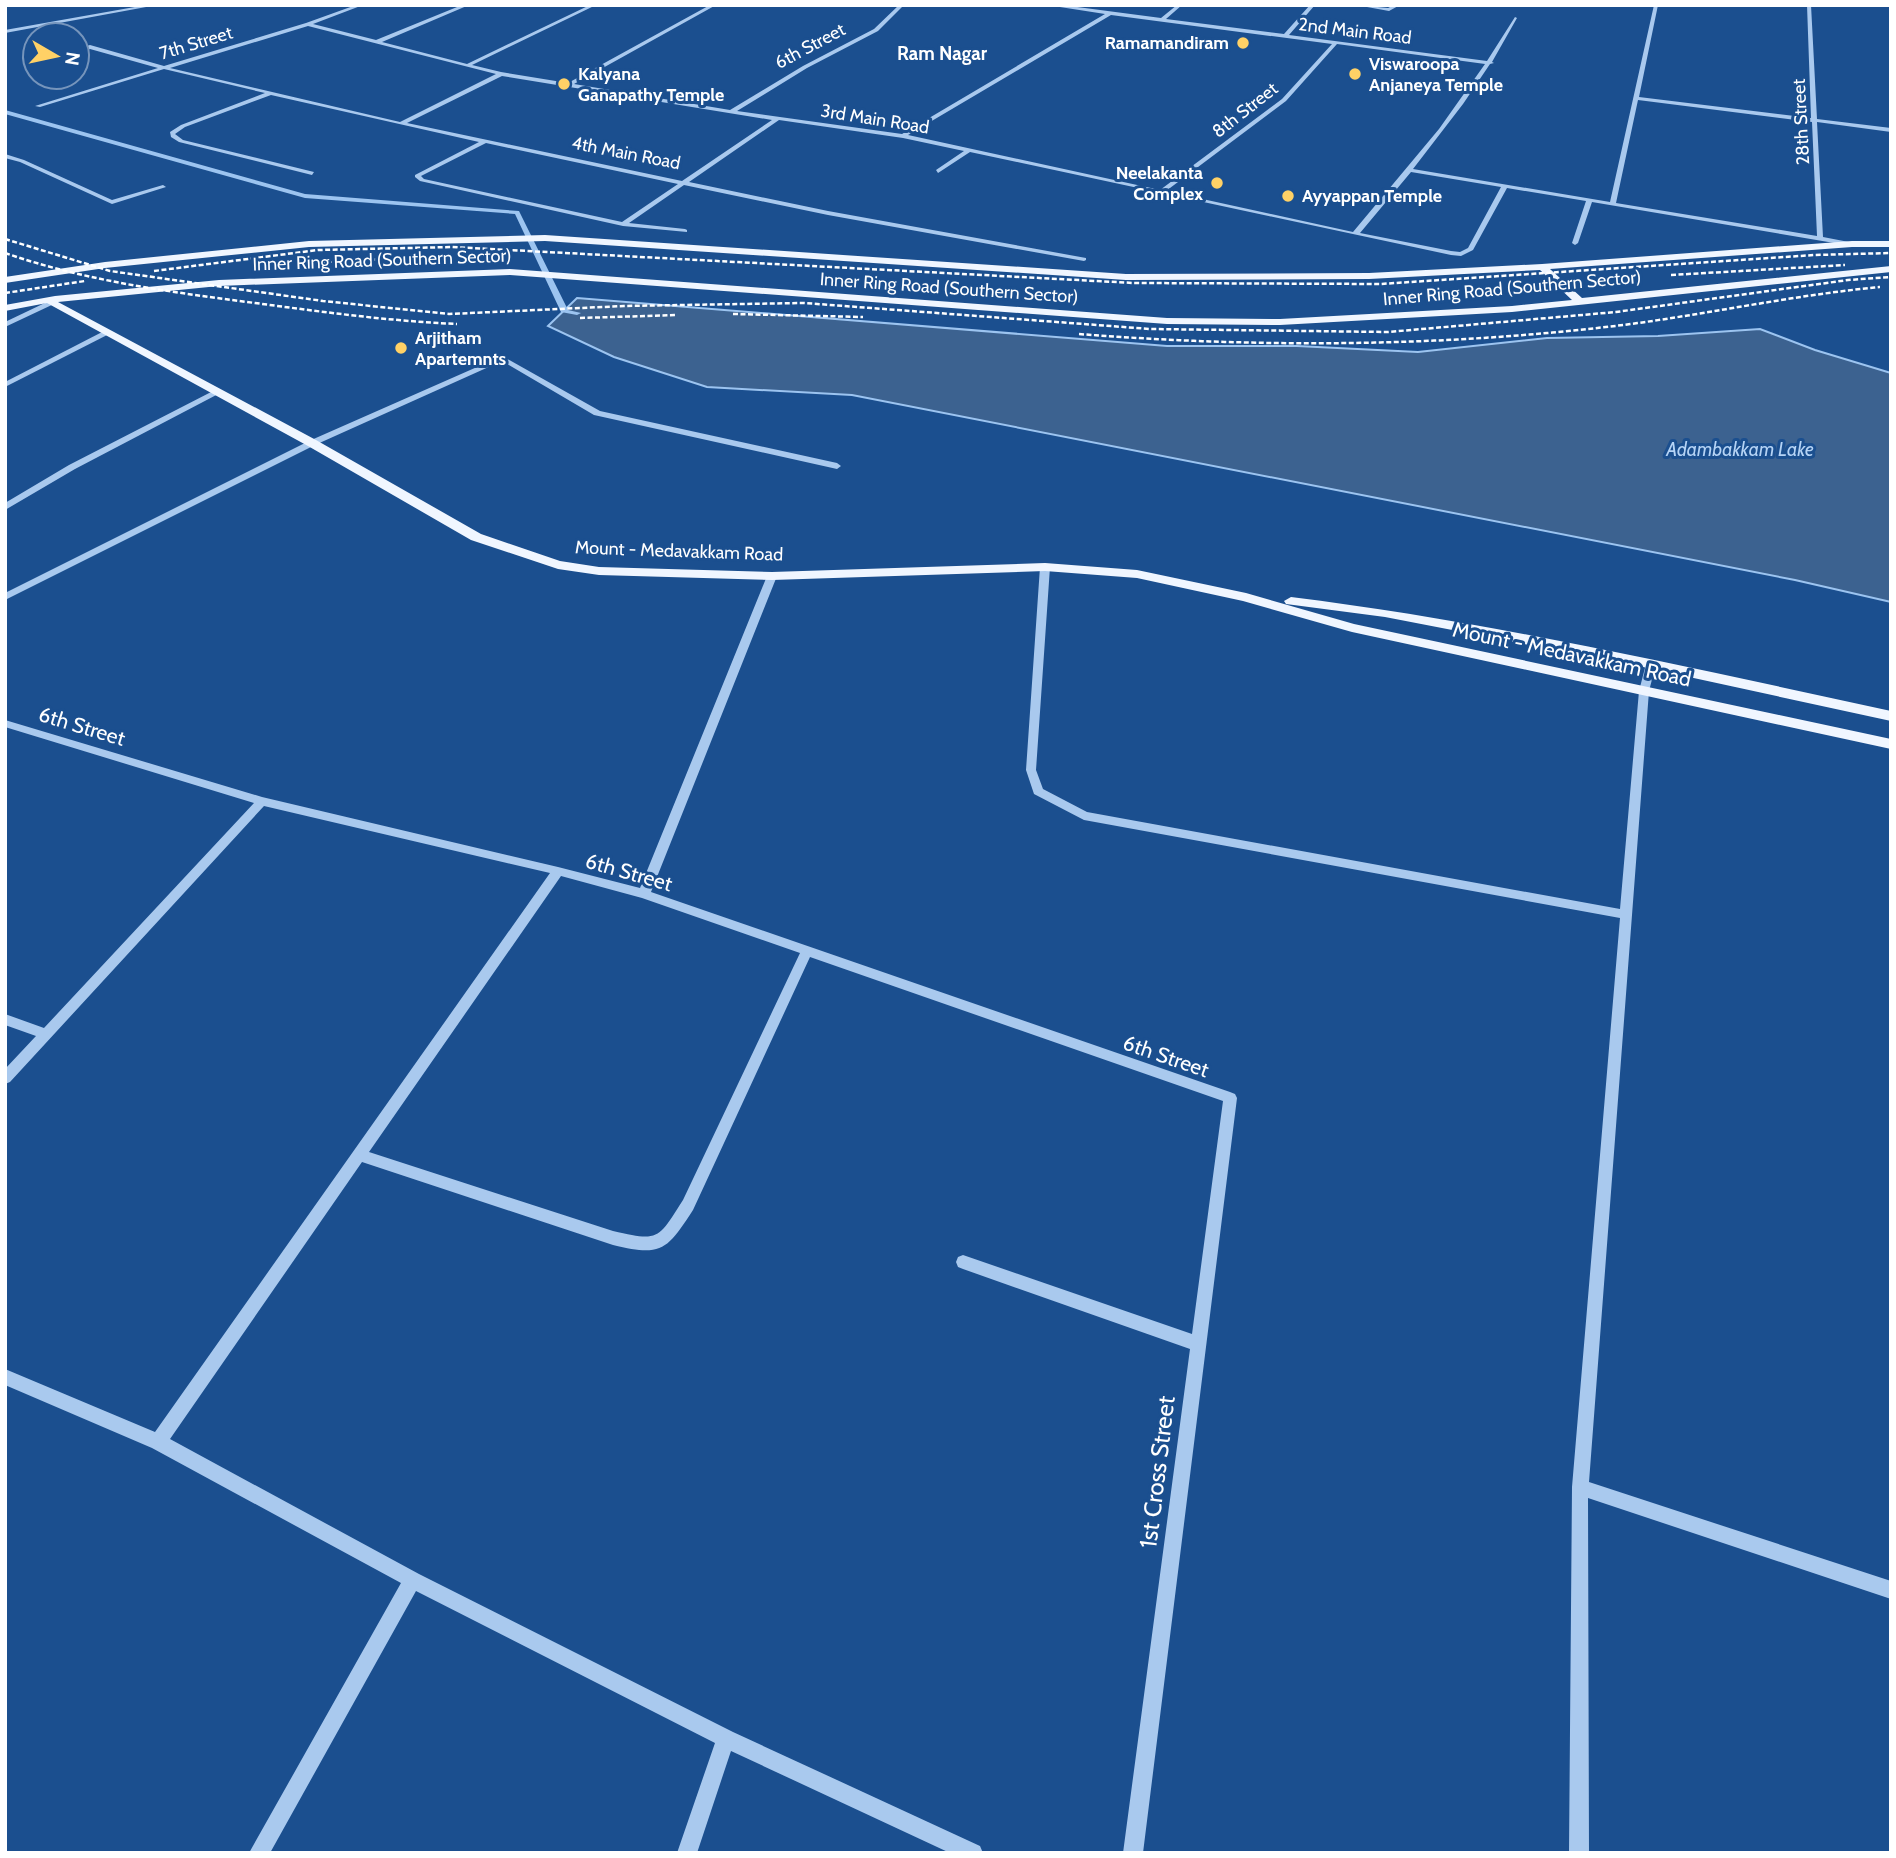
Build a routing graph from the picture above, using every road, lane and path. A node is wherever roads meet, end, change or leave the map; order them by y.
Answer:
1 (155, 5) edge
2 (362, 5) edge
3 (467, 5) edge
4 (594, 5) edge
5 (714, 5) edge
6 (902, 5) edge
7 (1049, 5) edge
8 (1180, 5) edge
9 (1313, 5) edge
10 (1358, 5) edge
11 (1398, 5) edge
12 (1656, 5) edge
13 (1809, 5) edge
14 (1110, 13) junction
15 (1515, 18) dead end
16 (1163, 19) junction
17 (308, 24) junction
18 (5, 32) edge
19 (1285, 36) junction
20 (376, 42) junction
21 (1336, 42) junction
22 (91, 47) edge
23 (1490, 63) junction
24 (468, 65) junction
25 (164, 68) junction
26 (501, 74) junction
27 (567, 86) junction
28 (271, 93) junction
29 (1636, 98) junction
30 (38, 106) dead end
31 (731, 112) junction
32 (777, 119) junction
33 (1815, 120) junction
34 (401, 124) junction
35 (1891, 130) edge
36 (903, 136) junction
37 (486, 141) junction
38 (969, 150) junction
39 (5, 156) edge
40 (1410, 170) junction
41 (938, 171) dead end
42 (312, 173) dead end
43 (685, 181) junction
44 (1505, 185) junction
45 (163, 187) dead end
46 (1162, 191) junction
47 (1590, 199) junction
48 (1613, 203) junction
49 (623, 223) junction
50 (685, 231) dead end
51 (1355, 234) junction
52 (1820, 238) junction
53 (1576, 243) dead end
54 (1852, 244) junction
55 (1891, 244) edge
56 (1084, 259) dead end
57 (1542, 267) junction
58 (1890, 269) edge
59 (5, 280) edge
60 (53, 301) junction
61 (1579, 302) junction
62 (5, 308) edge
63 (5, 325) edge
64 (109, 332) junction
65 (5, 385) edge
66 (218, 392) junction
67 (312, 443) junction
68 (837, 466) dead end
69 (5, 507) edge
70 (1045, 567) junction
71 (772, 576) junction
72 (5, 597) edge
73 (1246, 597) junction
74 (1651, 664) junction
75 (1644, 691) junction
76 (1891, 716) edge
77 (5, 723) edge
78 (1891, 744) edge
79 (262, 801) junction
80 (558, 871) junction
81 (644, 894) junction
82 (1625, 914) junction
83 (807, 951) junction
84 (5, 1019) edge
85 (46, 1034) junction
86 (5, 1078) edge
87 (1230, 1098) joint
88 (359, 1155) junction
89 (963, 1262) dead end
90 (1198, 1344) junction
91 (5, 1377) edge
92 (158, 1442) junction
93 (1580, 1487) junction
94 (413, 1580) junction
95 (1891, 1590) edge
96 (726, 1739) junction
97 (259, 1853) edge
98 (687, 1853) edge
99 (972, 1853) edge
100 (1133, 1853) edge
101 (1578, 1853) edge

1 - 18 street
2 - 17 street, 7th Street
3 - 20 street
4 - 24 street
5 - 27 street
6 - 31 street, 6th Street
7 - 14 street, 2nd Main Road
8 - 16 street
9 - 19 street
10 - 11 street
12 - 29 street
13 - 33 street, 28th Street
14 - 16 street, 2nd Main Road
14 - 36 street
15 - 23 street
16 - 19 street, 2nd Main Road
17 - 20 street, 3rd Main Road
17 - 25 street, 7th Street
19 - 21 street, 2nd Main Road
20 - 24 street, 3rd Main Road
21 - 23 street, 2nd Main Road
21 - 46 street, 8th Street
22 - 25 street, 4th Main Road
23 - 40 street
24 - 26 street, 3rd Main Road
25 - 28 street, 4th Main Road
25 - 30 street, 7th Street
26 - 27 street, 3rd Main Road
26 - 34 street
27 - 31 street, 3rd Main Road
28 - 34 street, 4th Main Road
28 - 42 street
29 - 33 street
29 - 48 street
31 - 32 street, 3rd Main Road
32 - 36 street, 3rd Main Road
32 - 43 street
33 - 35 street
33 - 52 street, 28th Street
34 - 37 street, 4th Main Road
36 - 38 street, 3rd Main Road
37 - 43 street, 4th Main Road
37 - 49 street
38 - 41 street
38 - 46 street, 3rd Main Road
39 - 45 street
40 - 44 street
40 - 51 street
43 - 49 street
43 - 56 street, 4th Main Road
44 - 47 street
44 - 51 street, 3rd Main Road
46 - 51 street, 3rd Main Road
47 - 48 street
47 - 53 street
48 - 52 street
49 - 50 street
52 - 54 street
54 - 55 main road, Inner Ring Road (Southern Sector)
54 - 57 main road, Inner Ring Road (Southern Sector)
54 - 58 main road
57 - 59 main road, Inner Ring Road (Southern Sector)
57 - 61 main road
58 - 61 main road, Inner Ring Road (Southern Sector)
60 - 61 main road, Inner Ring Road (Southern Sector)
60 - 62 main road, Inner Ring Road (Southern Sector)
60 - 63 street
60 - 64 main road, Mount - Medavakkam Road
64 - 65 street
64 - 66 main road, Mount - Medavakkam Road
66 - 67 main road, Mount - Medavakkam Road
66 - 69 street
67 - 68 street
67 - 71 main road, Mount - Medavakkam Road
67 - 72 street
70 - 71 main road, Mount - Medavakkam Road
70 - 73 main road, Mount - Medavakkam Road
70 - 82 street
71 - 81 street
73 - 74 main road, Mount - Medavakkam Road
73 - 75 main road, Mount - Medavakkam Road
74 - 75 street
74 - 76 main road, Mount - Medavakkam Road
75 - 78 main road, Mount - Medavakkam Road
75 - 82 street
77 - 79 street, 6th Street
79 - 80 street, 6th Street
79 - 85 street
80 - 81 street, 6th Street
80 - 88 street
81 - 83 street, 6th Street
82 - 93 street
83 - 87 street, 6th Street
83 - 88 street
84 - 85 street
85 - 86 street
87 - 90 street, 1st Cross Street
88 - 92 street
89 - 90 street
90 - 100 street, 1st Cross Street
91 - 92 street
92 - 94 street
93 - 95 street
93 - 101 street
94 - 96 street
94 - 97 street
96 - 98 street
96 - 99 street

